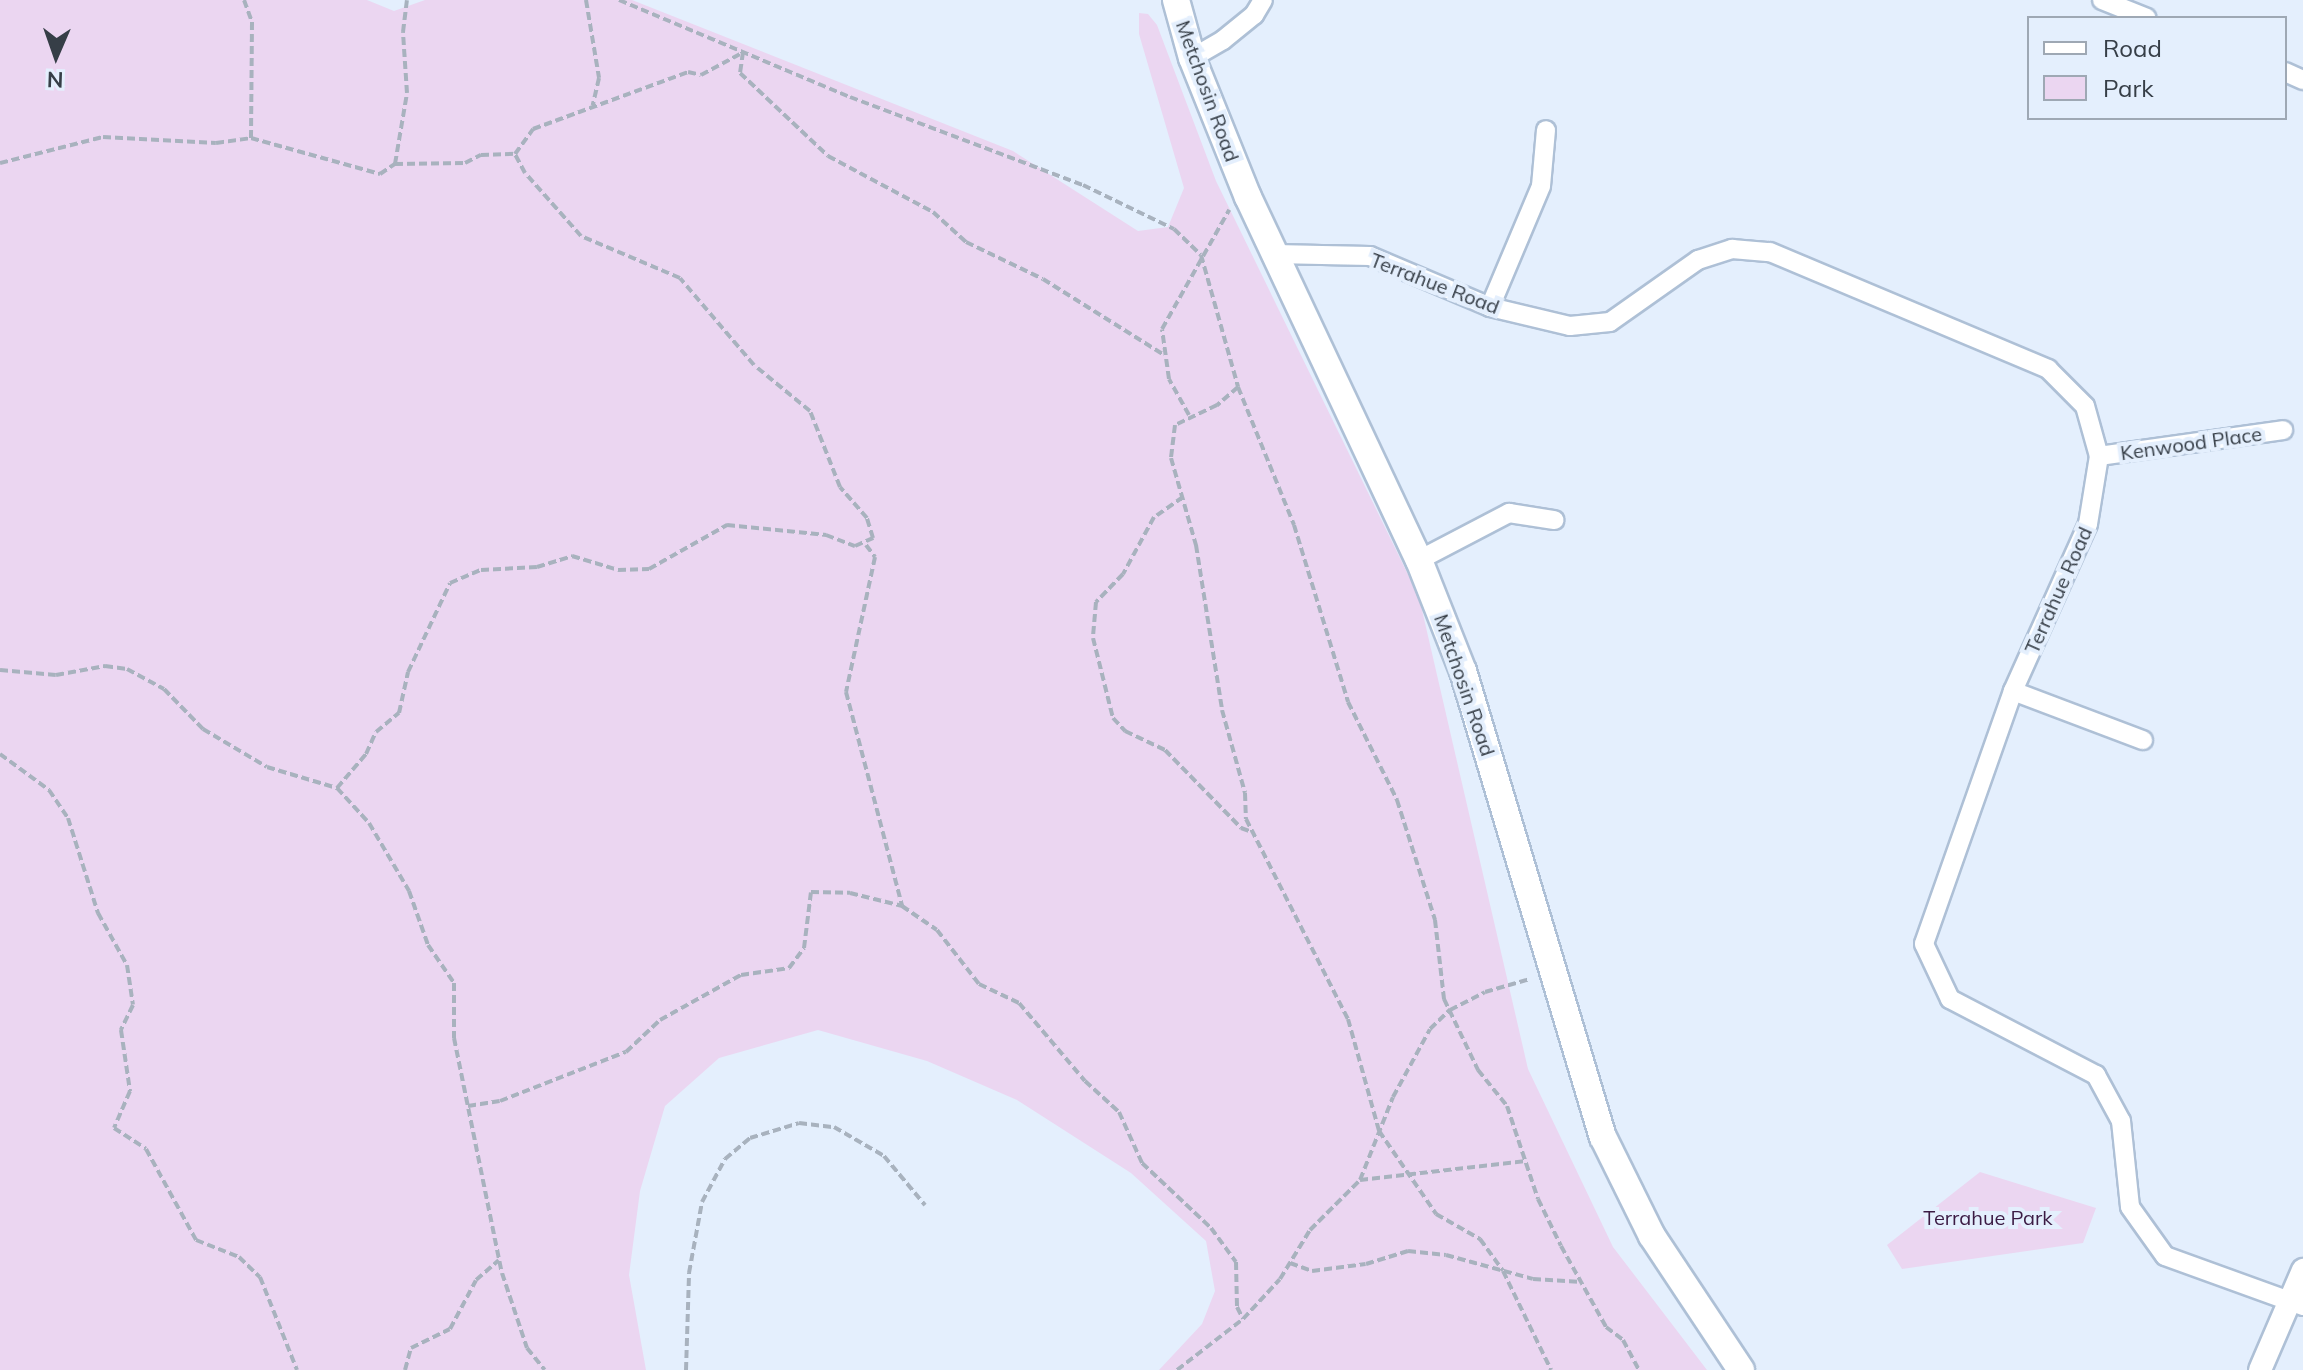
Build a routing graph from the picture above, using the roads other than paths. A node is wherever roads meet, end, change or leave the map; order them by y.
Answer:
1 (1176, 0) edge
2 (1263, 0) edge
3 (2102, 0) edge
4 (2142, 16) edge
5 (1192, 58) junction
6 (1546, 130) dead end
7 (1274, 254) junction
8 (1490, 307) junction
9 (2283, 430) dead end
10 (2099, 456) junction
11 (1554, 520) dead end
12 (1419, 560) junction
13 (2013, 691) junction
14 (2143, 740) dead end
15 (2303, 1270) edge
16 (2296, 1303) edge
17 (1741, 1370) edge
18 (2260, 1370) edge

1 - 5 main road, Metchosin Road
2 - 5 street
3 - 4 street
5 - 7 main road, Metchosin Road
6 - 8 street
7 - 8 street, Terrahue Road
7 - 12 main road, Metchosin Road
8 - 10 street, Terrahue Road
9 - 10 street, Kenwood Place
10 - 13 street, Terrahue Road
11 - 12 street
12 - 17 main road, Metchosin Road
13 - 14 street
13 - 16 street, Terrahue Road
15 - 16 street
16 - 18 street

